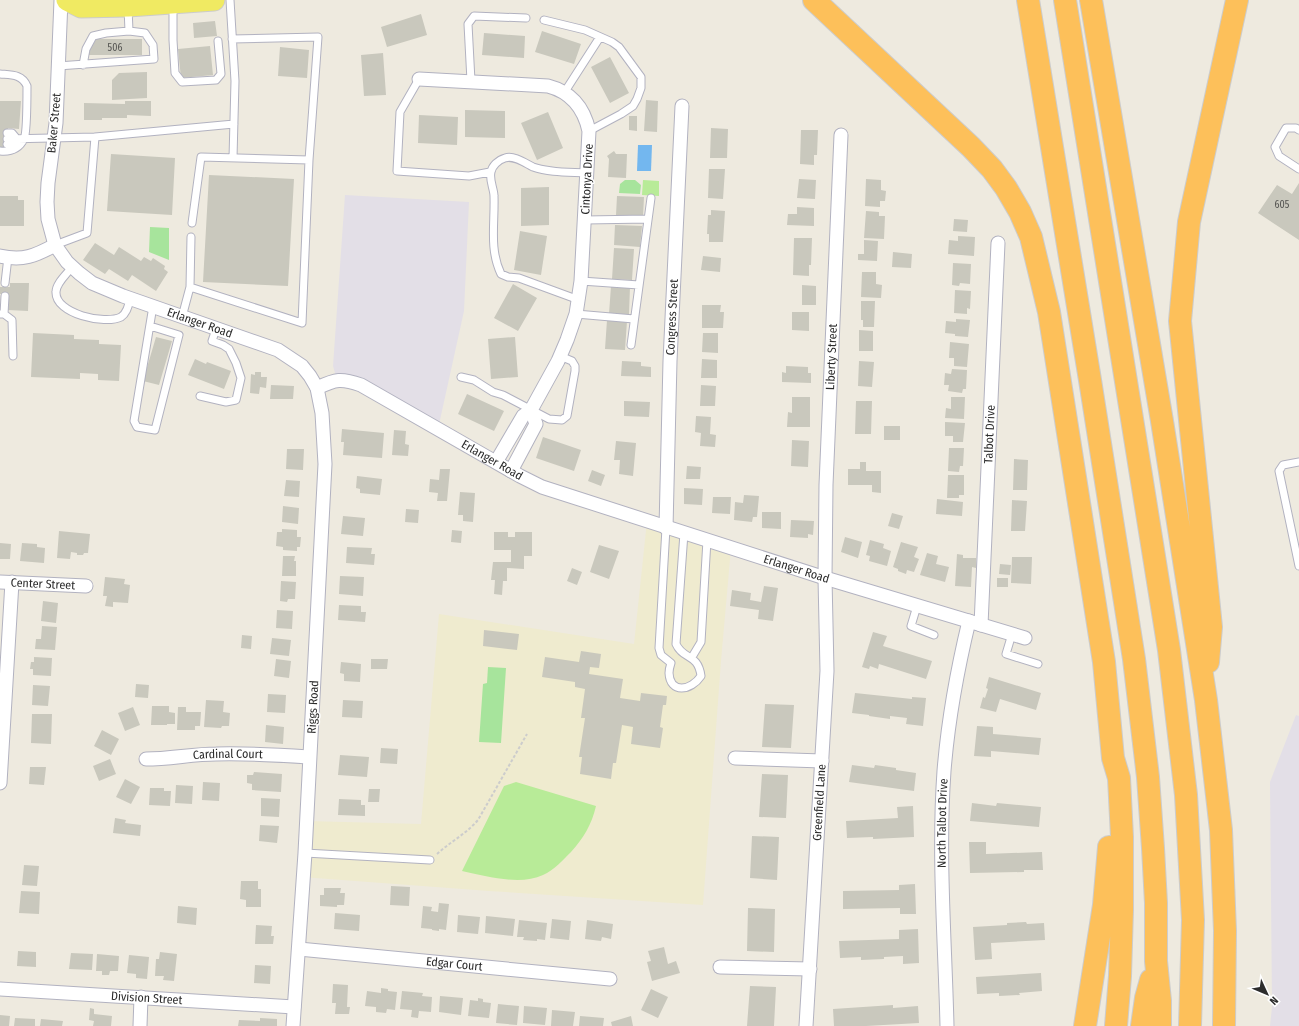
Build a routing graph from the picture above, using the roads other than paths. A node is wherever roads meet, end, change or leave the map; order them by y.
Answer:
1 (61, 0) edge
2 (67, 0) edge
3 (214, 0) edge
4 (230, 0) edge
5 (814, 0) edge
6 (1028, 0) edge
7 (1066, 0) edge
8 (1091, 0) edge
9 (1238, 0) edge
10 (173, 3) junction
11 (128, 6) junction
12 (526, 18) dead end
13 (544, 20) dead end
14 (129, 31) junction
15 (600, 37) junction
16 (232, 39) junction
17 (218, 41) dead end
18 (83, 64) junction
19 (58, 66) junction
20 (0, 74) edge
21 (419, 79) joint
22 (471, 82) junction
23 (564, 93) junction
24 (682, 106) dead end
25 (234, 124) junction
26 (1299, 130) edge
27 (589, 131) junction
28 (95, 136) junction
29 (841, 136) dead end
30 (21, 138) junction
31 (54, 138) junction
32 (0, 151) edge
33 (233, 158) junction
34 (309, 160) junction
35 (1299, 169) edge
36 (490, 172) junction
37 (587, 173) junction
38 (650, 198) dead end
39 (648, 219) junction
40 (585, 220) junction
41 (192, 223) dead end
42 (191, 237) dead end
43 (998, 243) dead end
44 (55, 245) junction
45 (4, 256) edge
46 (72, 267) junction
47 (581, 281) junction
48 (5, 283) dead end
49 (639, 285) junction
50 (190, 287) junction
51 (5, 296) dead end
52 (130, 298) junction
53 (579, 300) junction
54 (153, 306) junction
55 (2, 314) edge
56 (576, 314) junction
57 (182, 317) junction
58 (634, 319) junction
59 (150, 326) junction
60 (216, 329) junction
61 (631, 346) dead end
62 (13, 356) dead end
63 (560, 356) junction
64 (460, 377) dead end
65 (317, 388) junction
66 (200, 396) dead end
67 (531, 410) junction
68 (496, 462) junction
69 (1299, 462) edge
70 (511, 471) junction
71 (666, 528) junction
72 (684, 533) junction
73 (707, 540) junction
74 (1299, 566) edge
75 (825, 578) junction
76 (6, 582) edge
77 (86, 586) dead end
78 (917, 606) junction
79 (975, 623) junction
80 (1012, 634) junction
81 (934, 635) dead end
82 (1024, 638) dead end
83 (692, 657) junction
84 (1038, 664) dead end
85 (1206, 700) junction
86 (309, 757) junction
87 (735, 758) dead end
88 (1113, 758) junction
89 (146, 759) dead end
90 (822, 761) junction
91 (0, 783) edge
92 (305, 853) junction
93 (430, 860) road end
94 (298, 949) junction
95 (1156, 961) junction
96 (720, 967) dead end
97 (810, 968) junction
98 (610, 979) dead end
99 (0, 989) edge
100 (141, 997) junction
101 (294, 1007) junction
102 (140, 1026) edge
103 (293, 1026) edge
104 (806, 1026) edge
105 (947, 1026) edge
106 (1085, 1026) edge
107 (1116, 1026) edge
108 (1142, 1026) edge
109 (1160, 1026) edge
110 (1190, 1026) edge
111 (1224, 1026) edge

1 - 19 street, Baker Street
2 - 11 main road
3 - 10 main road
4 - 16 lane
5 - 88 highway
6 - 95 highway
7 - 110 highway
8 - 85 highway
9 - 85 highway
10 - 11 main road
10 - 17 lane
11 - 14 lane
12 - 22 lane
13 - 15 lane
14 - 18 lane
14 - 18 lane
15 - 23 lane
15 - 27 lane
16 - 25 lane
16 - 34 lane
18 - 19 lane
19 - 31 street, Baker Street
20 - 30 lane
21 - 22 street, Cintonya Drive
21 - 36 lane
22 - 23 street, Cintonya Drive
23 - 27 street, Cintonya Drive
24 - 71 street, Congress Street
25 - 28 lane
25 - 33 lane
26 - 35 lane
27 - 37 street, Cintonya Drive
28 - 31 lane
28 - 44 lane
29 - 75 street, Liberty Street
30 - 30 lane
30 - 31 lane
30 - 32 lane
31 - 44 street, Baker Street
33 - 34 lane
33 - 41 lane
34 - 50 lane
36 - 37 lane
36 - 53 lane
37 - 40 street, Cintonya Drive
38 - 39 lane
39 - 40 lane
39 - 49 lane
40 - 47 street, Cintonya Drive
42 - 50 lane
43 - 79 street, Talbot Drive
44 - 45 street
44 - 46 street, Erlanger Road
45 - 48 lane
46 - 52 street, Erlanger Road
46 - 52 lane
47 - 49 lane
47 - 53 street, Cintonya Drive
49 - 58 lane
50 - 57 lane
51 - 55 lane
52 - 54 street, Erlanger Road
53 - 56 street, Cintonya Drive
54 - 57 street, Erlanger Road
54 - 59 lane
55 - 62 lane
56 - 58 lane
56 - 63 street, Cintonya Drive
57 - 60 street, Erlanger Road
58 - 61 lane
59 - 59 lane
60 - 65 street, Erlanger Road
60 - 66 lane
63 - 67 street, Cintonya Drive
63 - 67 lane
64 - 67 lane
65 - 68 street, Erlanger Road
65 - 86 street, Riggs Road
67 - 68 street, Cintonya Drive
67 - 70 street
68 - 70 street, Erlanger Road
69 - 74 lane
70 - 71 street, Erlanger Road
71 - 72 street, Erlanger Road
71 - 83 lane
72 - 73 street, Erlanger Road
72 - 83 lane
73 - 75 street, Erlanger Road
73 - 83 lane
75 - 78 street, Erlanger Road
75 - 90 street, Greenfield Lane
76 - 77 street, Center Street
76 - 91 street
78 - 79 street, Erlanger Road
78 - 81 lane
79 - 80 street, Erlanger Road
79 - 105 street, North Talbot Drive
80 - 82 street, Erlanger Road
80 - 84 lane
85 - 111 highway
86 - 89 street, Cardinal Court
86 - 92 street, Riggs Road
87 - 90 street
88 - 106 highway
88 - 107 highway
90 - 97 street, Greenfield Lane
92 - 93 lane
92 - 94 street, Riggs Road
94 - 98 street, Edgar Court
94 - 101 street, Riggs Road
95 - 108 highway
95 - 109 highway
96 - 97 street
97 - 104 street, Greenfield Lane
99 - 100 street, Division Street
100 - 101 street, Division Street
100 - 102 street
101 - 103 street, Riggs Road

